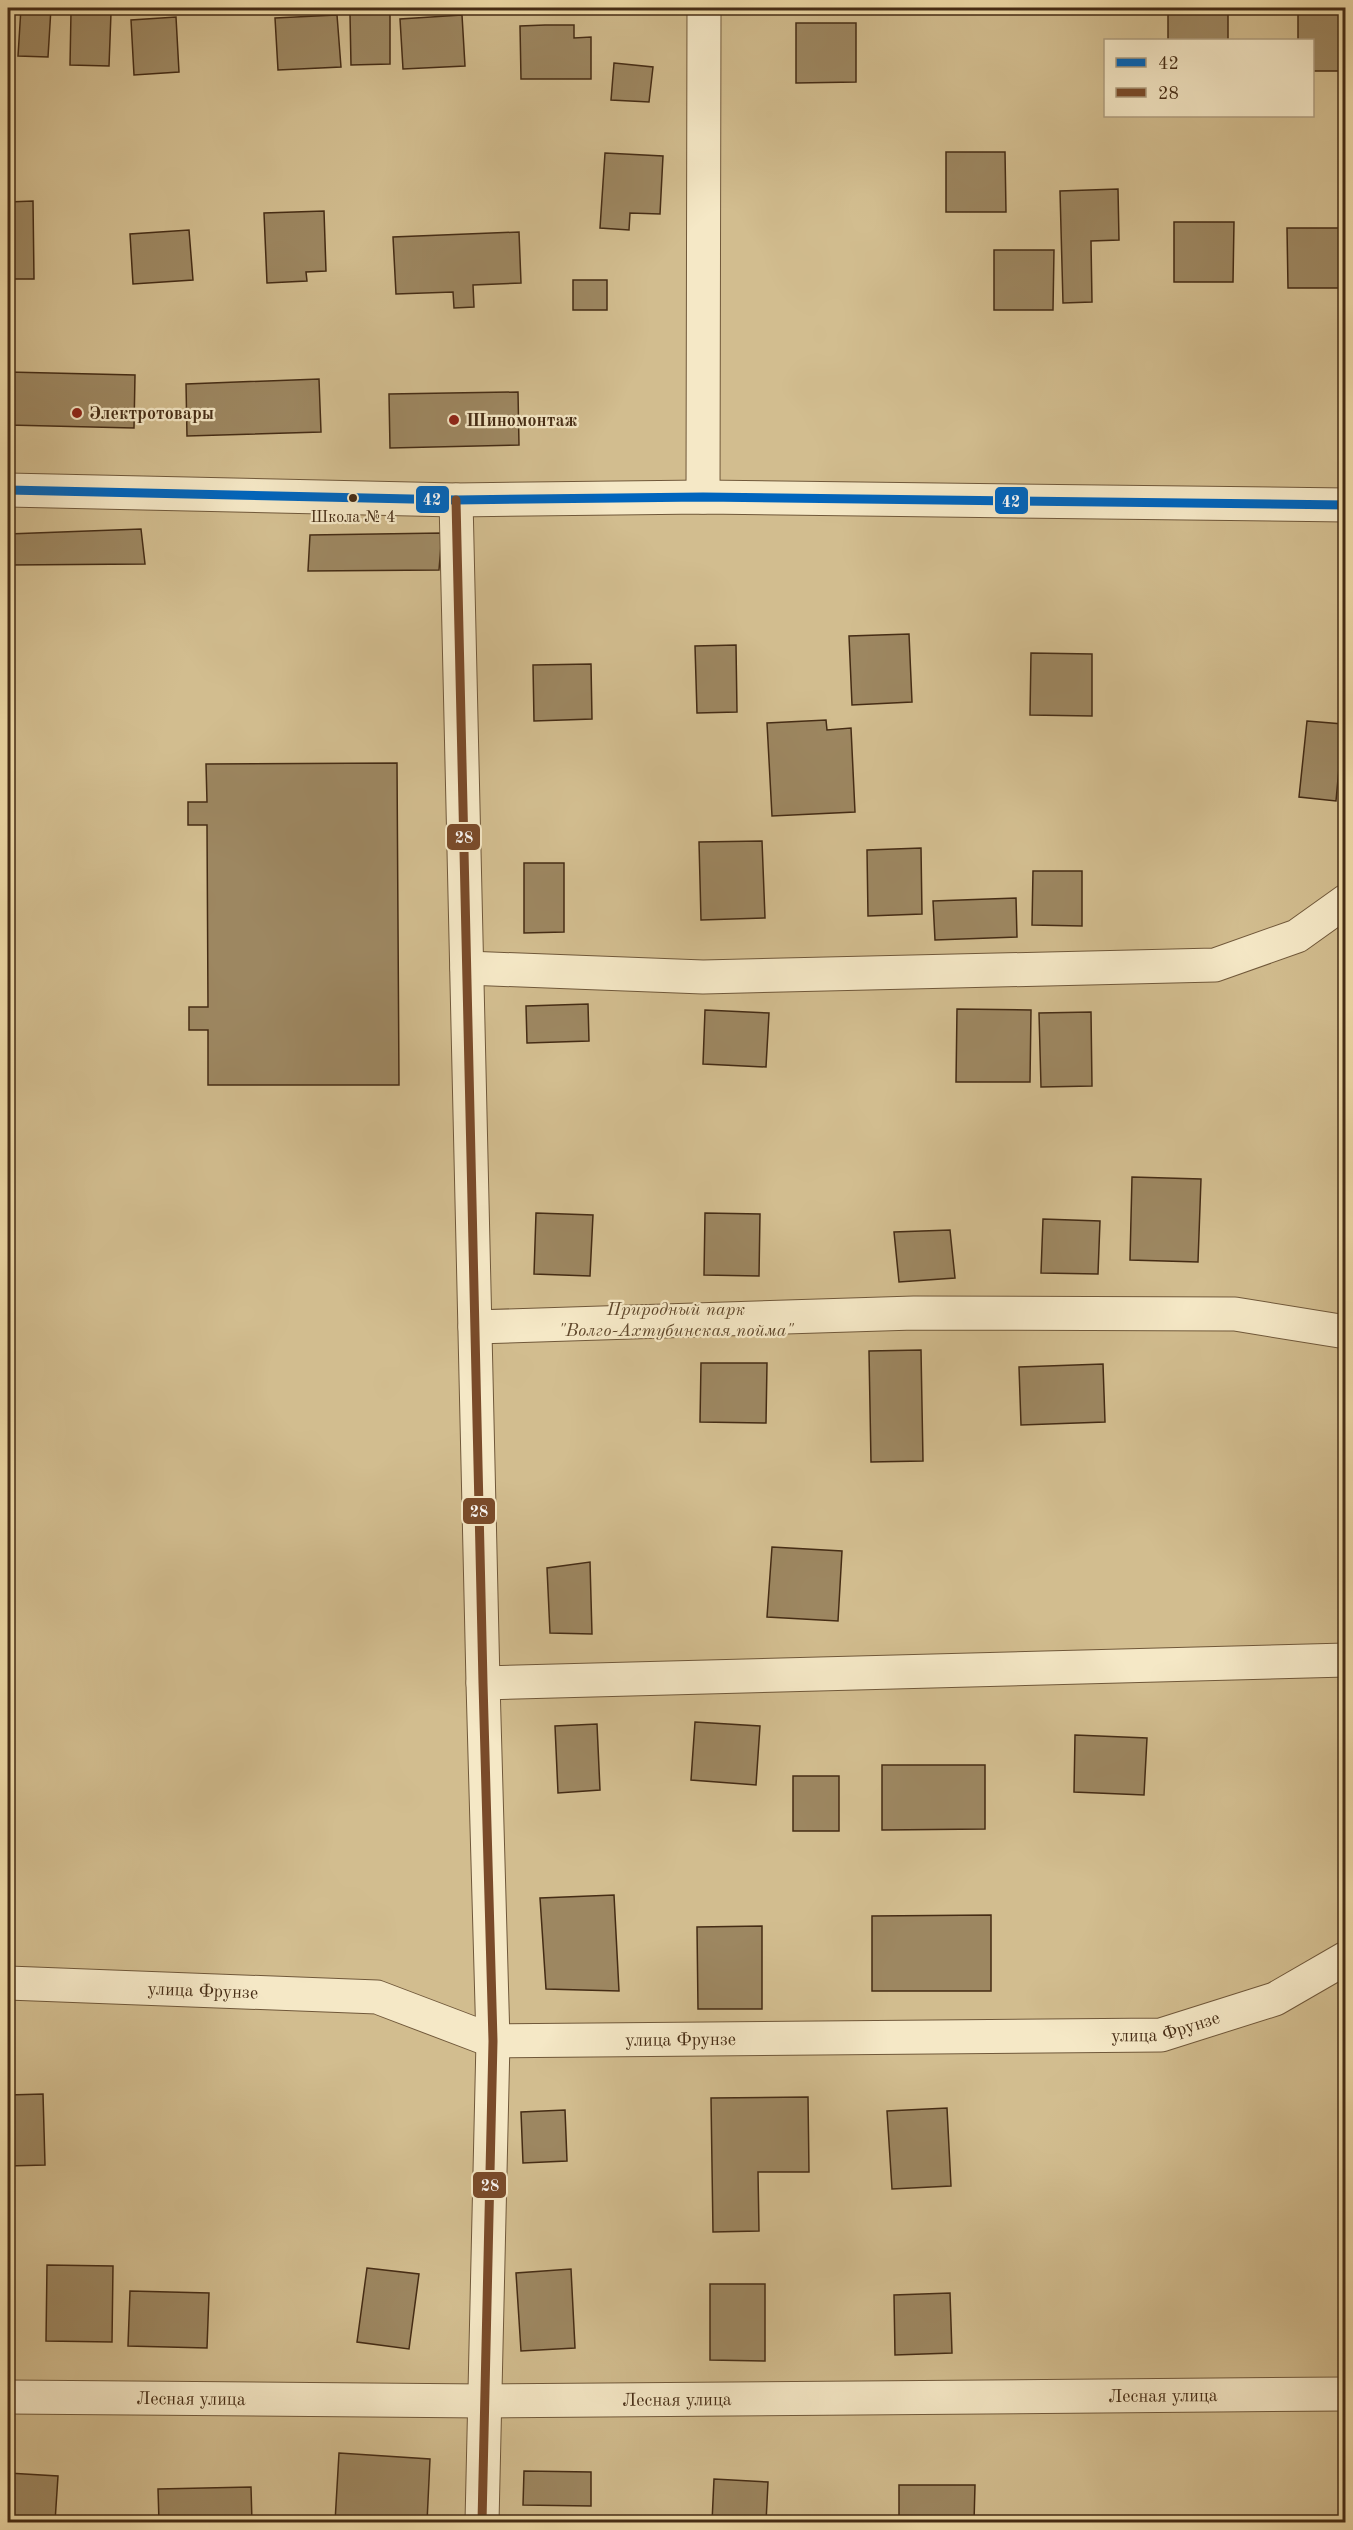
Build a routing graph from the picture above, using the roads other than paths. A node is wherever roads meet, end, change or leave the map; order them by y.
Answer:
1 (704, 8) edge
2 (8, 490) edge
3 (703, 496) junction
4 (456, 500) junction
5 (1346, 506) edge
6 (1346, 901) edge
7 (467, 968) junction
8 (475, 1327) junction
9 (1346, 1332) edge
10 (1346, 1660) edge
11 (483, 1683) junction
12 (1346, 1958) edge
13 (8, 1983) edge
14 (493, 2041) junction
15 (1346, 2394) edge
16 (8, 2397) edge
17 (484, 2401) junction
18 (482, 2523) edge

1 - 3 street
2 - 4 street
3 - 4 street
3 - 5 street
4 - 7 street
6 - 7 street
7 - 8 street
8 - 9 street
8 - 11 street
10 - 11 street
11 - 14 street
12 - 14 street, улица Фрунзе
13 - 14 street, улица Фрунзе
14 - 17 street
15 - 17 street, Лесная улица
16 - 17 street, Лесная улица
17 - 18 street

